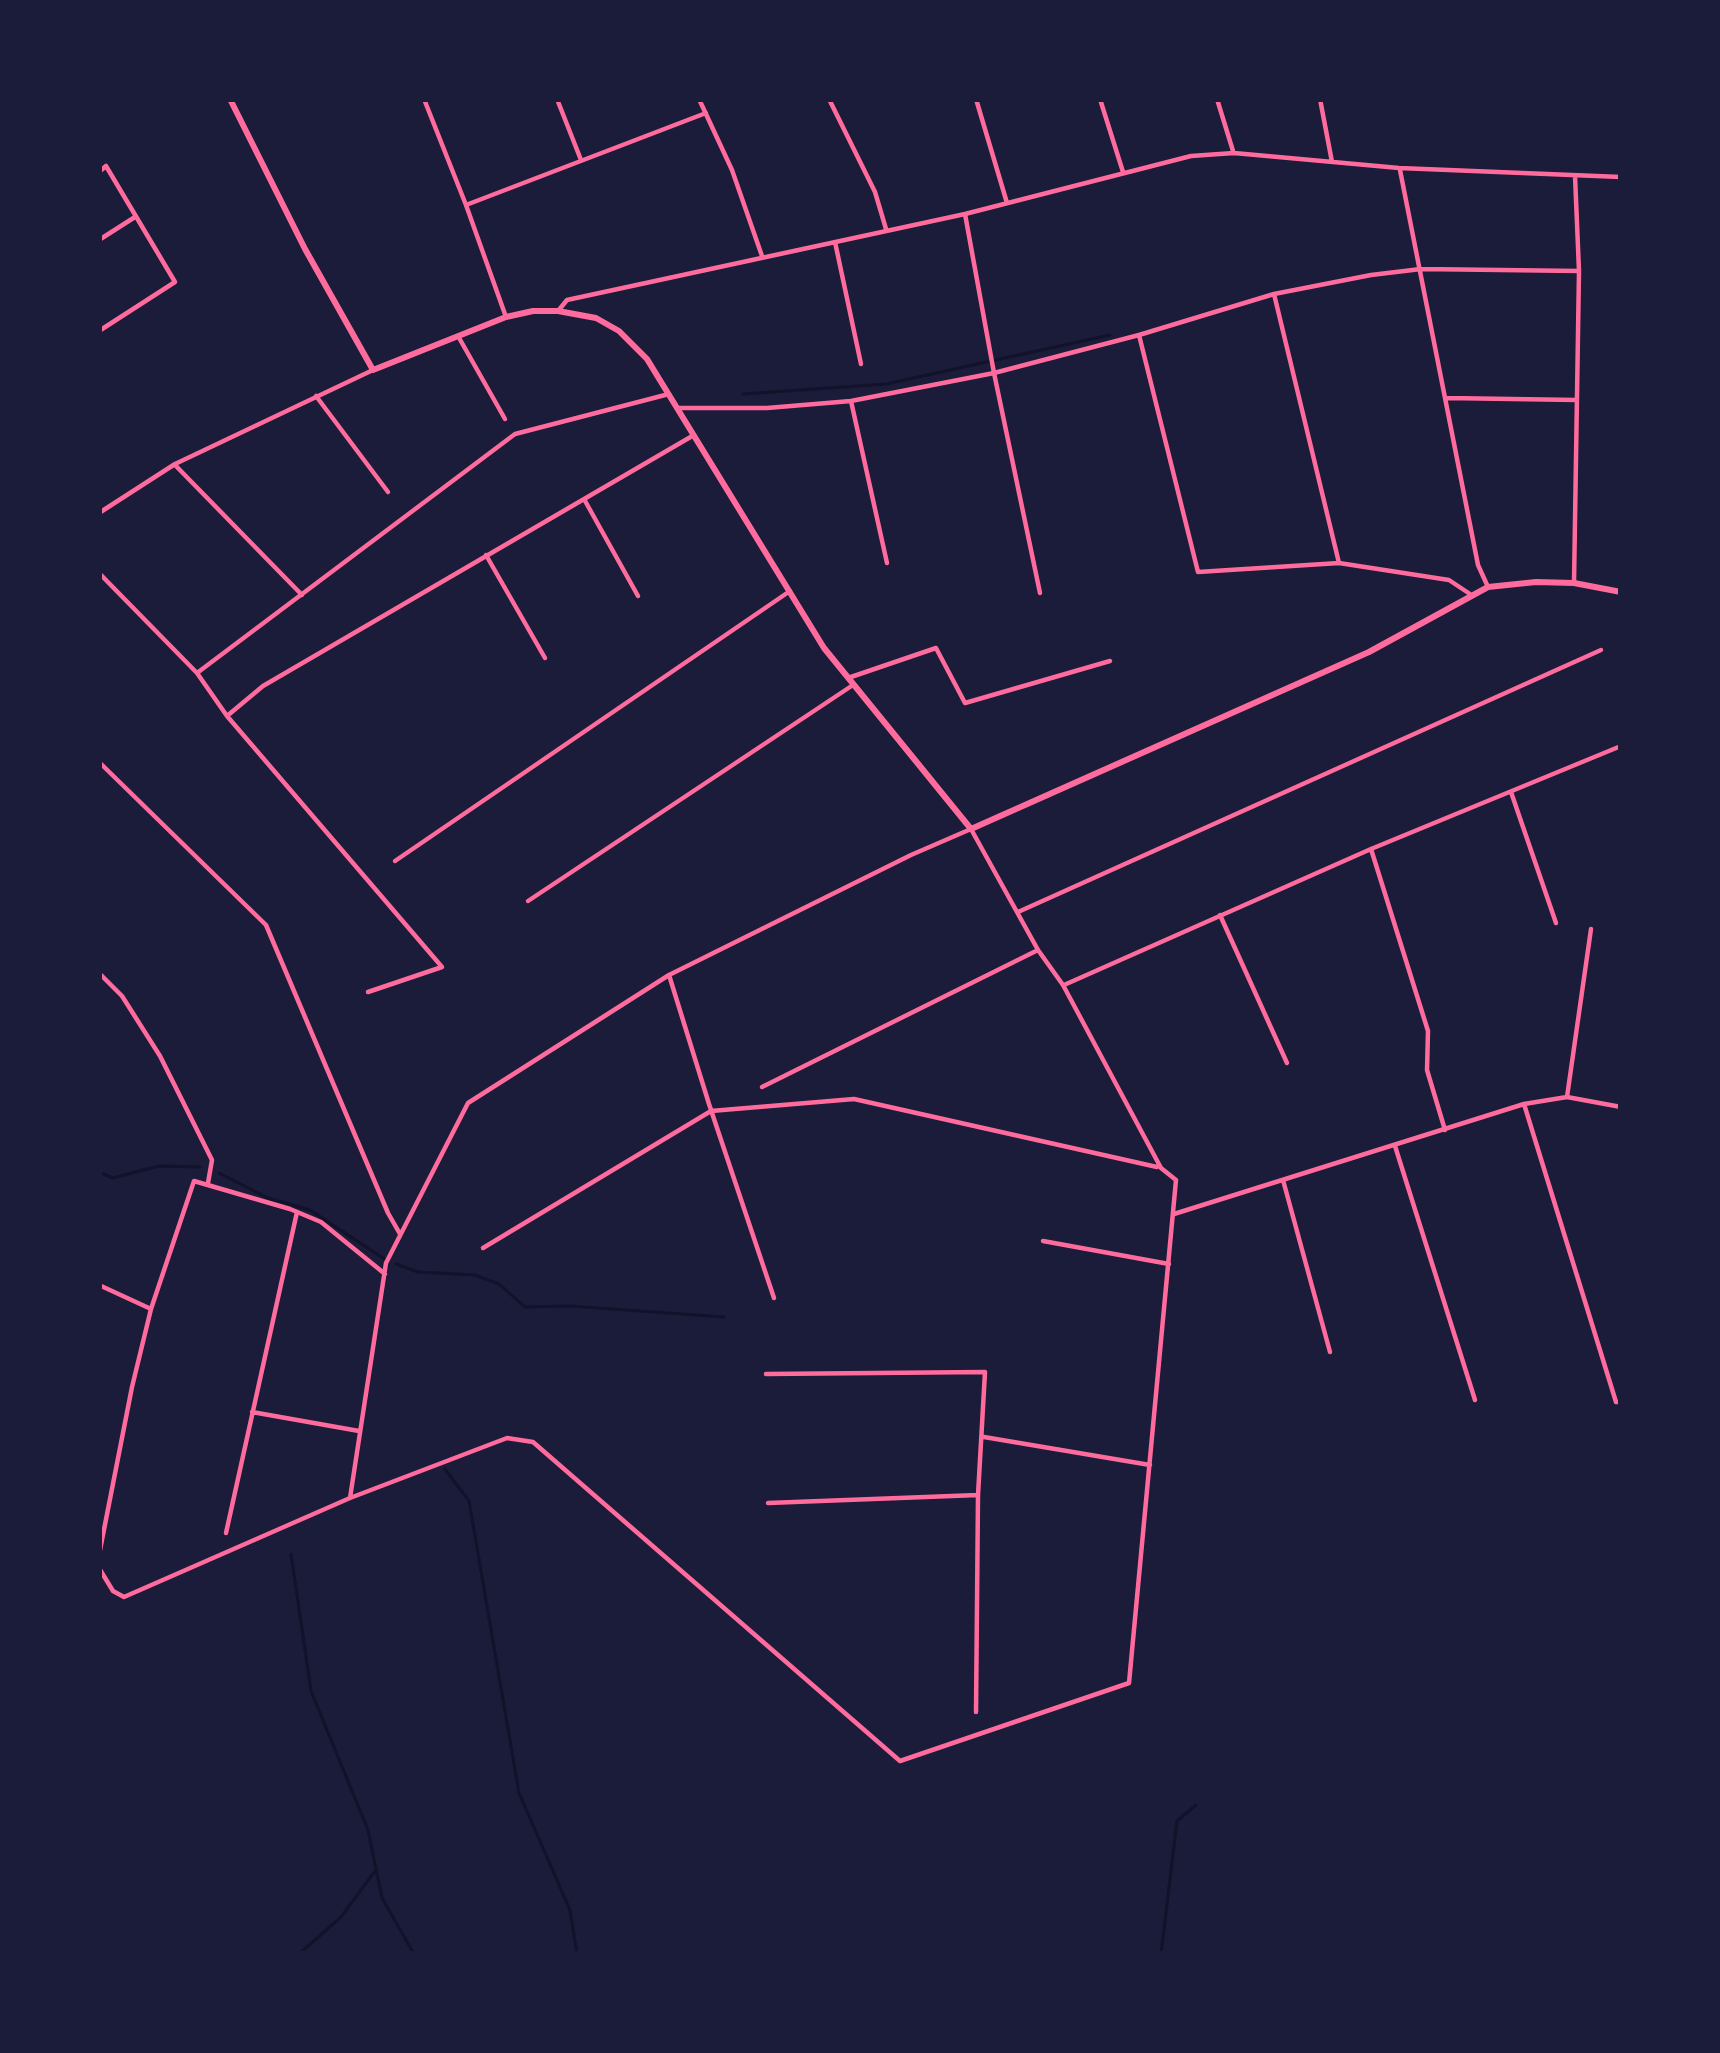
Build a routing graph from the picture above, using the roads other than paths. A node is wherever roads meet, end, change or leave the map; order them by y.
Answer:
1 (230, 99) edge
2 (424, 99) edge
3 (557, 99) edge
4 (699, 99) edge
5 (829, 99) edge
6 (976, 99) edge
7 (1100, 99) edge
8 (1216, 99) edge
9 (1320, 99) edge
10 (706, 113) junction
11 (1234, 153) junction
12 (581, 160) junction
13 (1332, 162) junction
14 (1399, 168) junction
15 (99, 172) edge
16 (1123, 172) junction
17 (1575, 176) junction
18 (1621, 177) edge
19 (1007, 204) junction
20 (466, 205) junction
21 (965, 214) junction
22 (135, 217) junction
23 (886, 230) junction
24 (99, 240) edge
25 (835, 242) junction
26 (762, 256) junction
27 (1421, 269) junction
28 (1579, 271) junction
29 (1274, 294) junction
30 (558, 311) junction
31 (506, 317) junction
32 (99, 331) edge
33 (1139, 334) junction
34 (458, 336) junction
35 (861, 364) dead end
36 (373, 370) junction
37 (994, 373) junction
38 (669, 394) junction
39 (316, 396) junction
40 (1446, 398) junction
41 (1577, 400) junction
42 (851, 401) junction
43 (679, 408) junction
44 (505, 419) dead end
45 (694, 435) junction
46 (175, 464) junction
47 (388, 492) dead end
48 (584, 499) junction
49 (99, 513) edge
50 (486, 555) junction
51 (887, 562) dead end
52 (1339, 563) junction
53 (99, 573) edge
54 (1574, 583) junction
55 (1487, 586) junction
56 (790, 591) junction
57 (1621, 592) edge
58 (1040, 593) dead end
59 (302, 595) junction
60 (1472, 595) junction
61 (638, 596) dead end
62 (1601, 650) dead end
63 (545, 658) dead end
64 (1110, 661) dead end
65 (197, 674) junction
66 (850, 682) junction
67 (227, 716) junction
68 (1621, 746) edge
69 (99, 762) edge
70 (1511, 792) junction
71 (971, 829) junction
72 (1371, 849) junction
73 (395, 861) dead end
74 (528, 901) dead end
75 (1018, 912) junction
76 (1220, 915) junction
77 (1556, 923) dead end
78 (1591, 928) dead end
79 (1038, 950) junction
80 (99, 973) edge
81 (669, 975) junction
82 (1063, 985) junction
83 (368, 992) dead end
84 (1287, 1063) dead end
85 (762, 1087) dead end
86 (1567, 1096) junction
87 (1524, 1104) junction
88 (1621, 1107) edge
89 (711, 1112) junction
90 (1445, 1130) junction
91 (1395, 1146) junction
92 (1161, 1168) junction
93 (1283, 1180) junction
94 (208, 1183) junction
95 (297, 1212) junction
96 (1174, 1214) junction
97 (401, 1236) junction
98 (1043, 1241) dead end
99 (483, 1248) dead end
100 (1169, 1264) junction
101 (385, 1274) junction
102 (99, 1286) edge
103 (774, 1298) dead end
104 (151, 1309) junction
105 (1330, 1352) dead end
106 (766, 1374) dead end
107 (1475, 1400) dead end
108 (1621, 1402) edge
109 (252, 1412) junction
110 (360, 1432) junction
111 (982, 1437) junction
112 (1150, 1466) junction
113 (978, 1495) junction
114 (350, 1498) junction
115 (768, 1503) dead end
116 (226, 1533) dead end
117 (99, 1555) edge
118 (99, 1568) edge
119 (976, 1712) dead end

1 - 36 main road
2 - 20 street
3 - 12 street
4 - 10 street
5 - 23 street
6 - 19 street
7 - 16 street
8 - 11 street
9 - 13 street
10 - 12 street
10 - 26 street
11 - 13 street
11 - 16 street
12 - 20 street
13 - 14 street
14 - 17 street
14 - 27 street
15 - 22 street
16 - 19 street
17 - 18 street
17 - 28 street
19 - 21 street
20 - 31 street
21 - 23 street
21 - 37 street
22 - 24 street
22 - 32 street
23 - 25 street
25 - 26 street
25 - 35 street
26 - 30 street
27 - 28 street
27 - 29 street
27 - 40 street
28 - 41 street
29 - 33 street
29 - 52 street
30 - 31 main road
30 - 38 main road
31 - 34 main road
33 - 37 street
33 - 52 street
34 - 36 main road
34 - 44 street
36 - 39 street
37 - 42 street
37 - 58 street
38 - 43 main road
38 - 59 street
39 - 46 street
39 - 47 street
40 - 41 street
40 - 55 street
41 - 54 street
42 - 43 street
42 - 51 street
43 - 45 main road
45 - 48 street
45 - 56 main road
46 - 49 street
46 - 59 street
48 - 50 street
48 - 61 street
50 - 63 street
50 - 67 street
52 - 60 street
53 - 65 street
54 - 55 main road
54 - 57 main road
55 - 60 main road
56 - 66 main road
56 - 73 street
59 - 65 street
60 - 71 main road
62 - 75 street
64 - 66 street
65 - 67 street
66 - 71 main road
66 - 74 street
67 - 83 street
68 - 70 street
69 - 97 street
70 - 72 street
70 - 77 street
71 - 75 street
71 - 81 street
72 - 76 street
72 - 90 street
75 - 79 street
76 - 82 street
76 - 84 street
78 - 86 street
79 - 82 street
79 - 85 street
80 - 94 street
81 - 89 street
81 - 97 street
82 - 92 street
86 - 87 street
86 - 88 street
87 - 90 street
87 - 108 street
89 - 92 street
89 - 99 street
89 - 103 street
90 - 91 street
91 - 93 street
91 - 107 street
92 - 96 street
93 - 96 street
93 - 105 street
94 - 95 street
94 - 104 street
95 - 101 street
95 - 109 street
96 - 100 street
97 - 101 street
98 - 100 street
100 - 112 street
101 - 110 street
102 - 104 street
104 - 117 street
106 - 111 street
109 - 110 street
109 - 116 street
110 - 114 street
111 - 112 street
111 - 113 street
112 - 114 street
113 - 115 street
113 - 119 street
114 - 118 street

